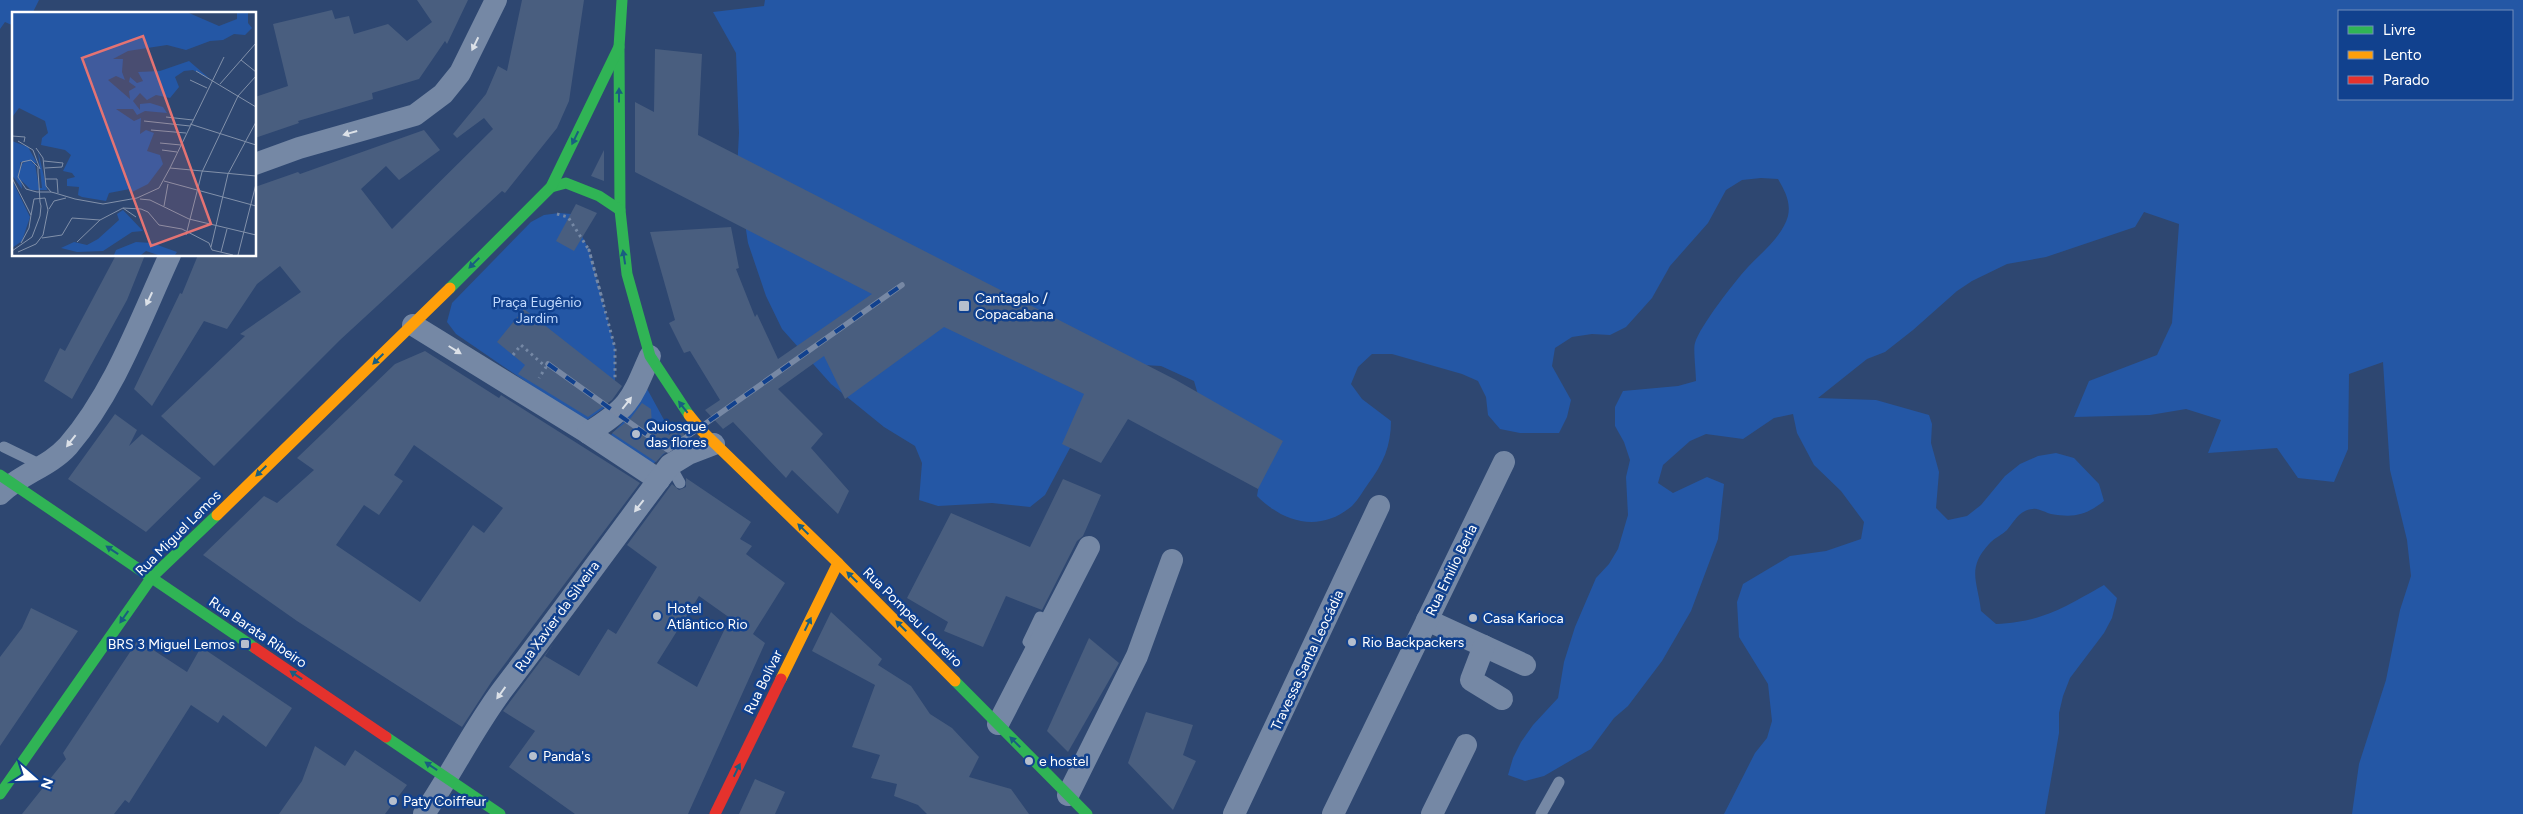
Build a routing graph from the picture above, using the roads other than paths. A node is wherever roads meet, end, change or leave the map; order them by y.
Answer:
1 (496, 0) edge
2 (622, 0) edge
3 (619, 47) junction
4 (256, 164) edge
5 (551, 186) junction
6 (620, 210) junction
7 (170, 256) edge
8 (413, 325) junction
9 (650, 356) junction
10 (588, 432) junction
11 (714, 444) junction
12 (4, 447) dead end
13 (1504, 462) dead end
14 (43, 466) junction
15 (670, 476) junction
16 (4, 484) edge
17 (1379, 506) dead end
18 (1089, 547) dead end
19 (1172, 560) dead end
20 (838, 563) junction
21 (152, 577) junction
22 (1040, 617) dead end
23 (1427, 620) junction
24 (1484, 646) junction
25 (1525, 665) dead end
26 (1502, 700) dead end
27 (994, 721) junction
28 (1466, 745) dead end
29 (448, 778) junction
30 (1559, 782) dead end
31 (0, 794) edge
32 (1068, 795) junction
33 (424, 814) edge
34 (500, 814) edge
35 (715, 814) edge
36 (1087, 814) edge
37 (1234, 814) edge
38 (1333, 814) edge
39 (1432, 814) edge
40 (1541, 814) edge

1 -> 4 street
2 - 3 main road
3 -> 5 main road
6 -> 3 main road
5 - 6 main road
5 -> 8 main road
9 -> 6 main road
7 -> 14 street
8 -> 10 street
8 -> 21 main road, Rua Miguel Lemos
10 -> 9 street
11 -> 9 main road
10 - 15 street
11 - 15 street, Rua Xavier da Silveira
20 -> 11 main road, Rua Pompeu Loureiro
12 - 14 lane
13 - 23 street, Rua Emilio Berla
14 - 16 street
15 -> 29 street, Rua Xavier da Silveira
21 -> 16 main road, Rua Barata Ribeiro
17 - 37 street, Travessa Santa Leocádia
18 - 27 street
19 - 32 street
27 -> 20 main road, Rua Pompeu Loureiro
35 -> 20 main road, Rua Bolívar
29 -> 21 main road, Rua Barata Ribeiro
21 -> 31 main road, Rua Miguel Lemos
22 - 27 lane
23 - 24 street
23 - 38 street, Rua Emilio Berla
24 - 25 street
24 - 26 street
32 -> 27 main road, Rua Pompeu Loureiro
28 - 39 street
29 - 33 street, Rua Xavier da Silveira
29 - 34 main road, Rua Barata Ribeiro
30 - 40 lane
32 - 36 main road, Rua Pompeu Loureiro

